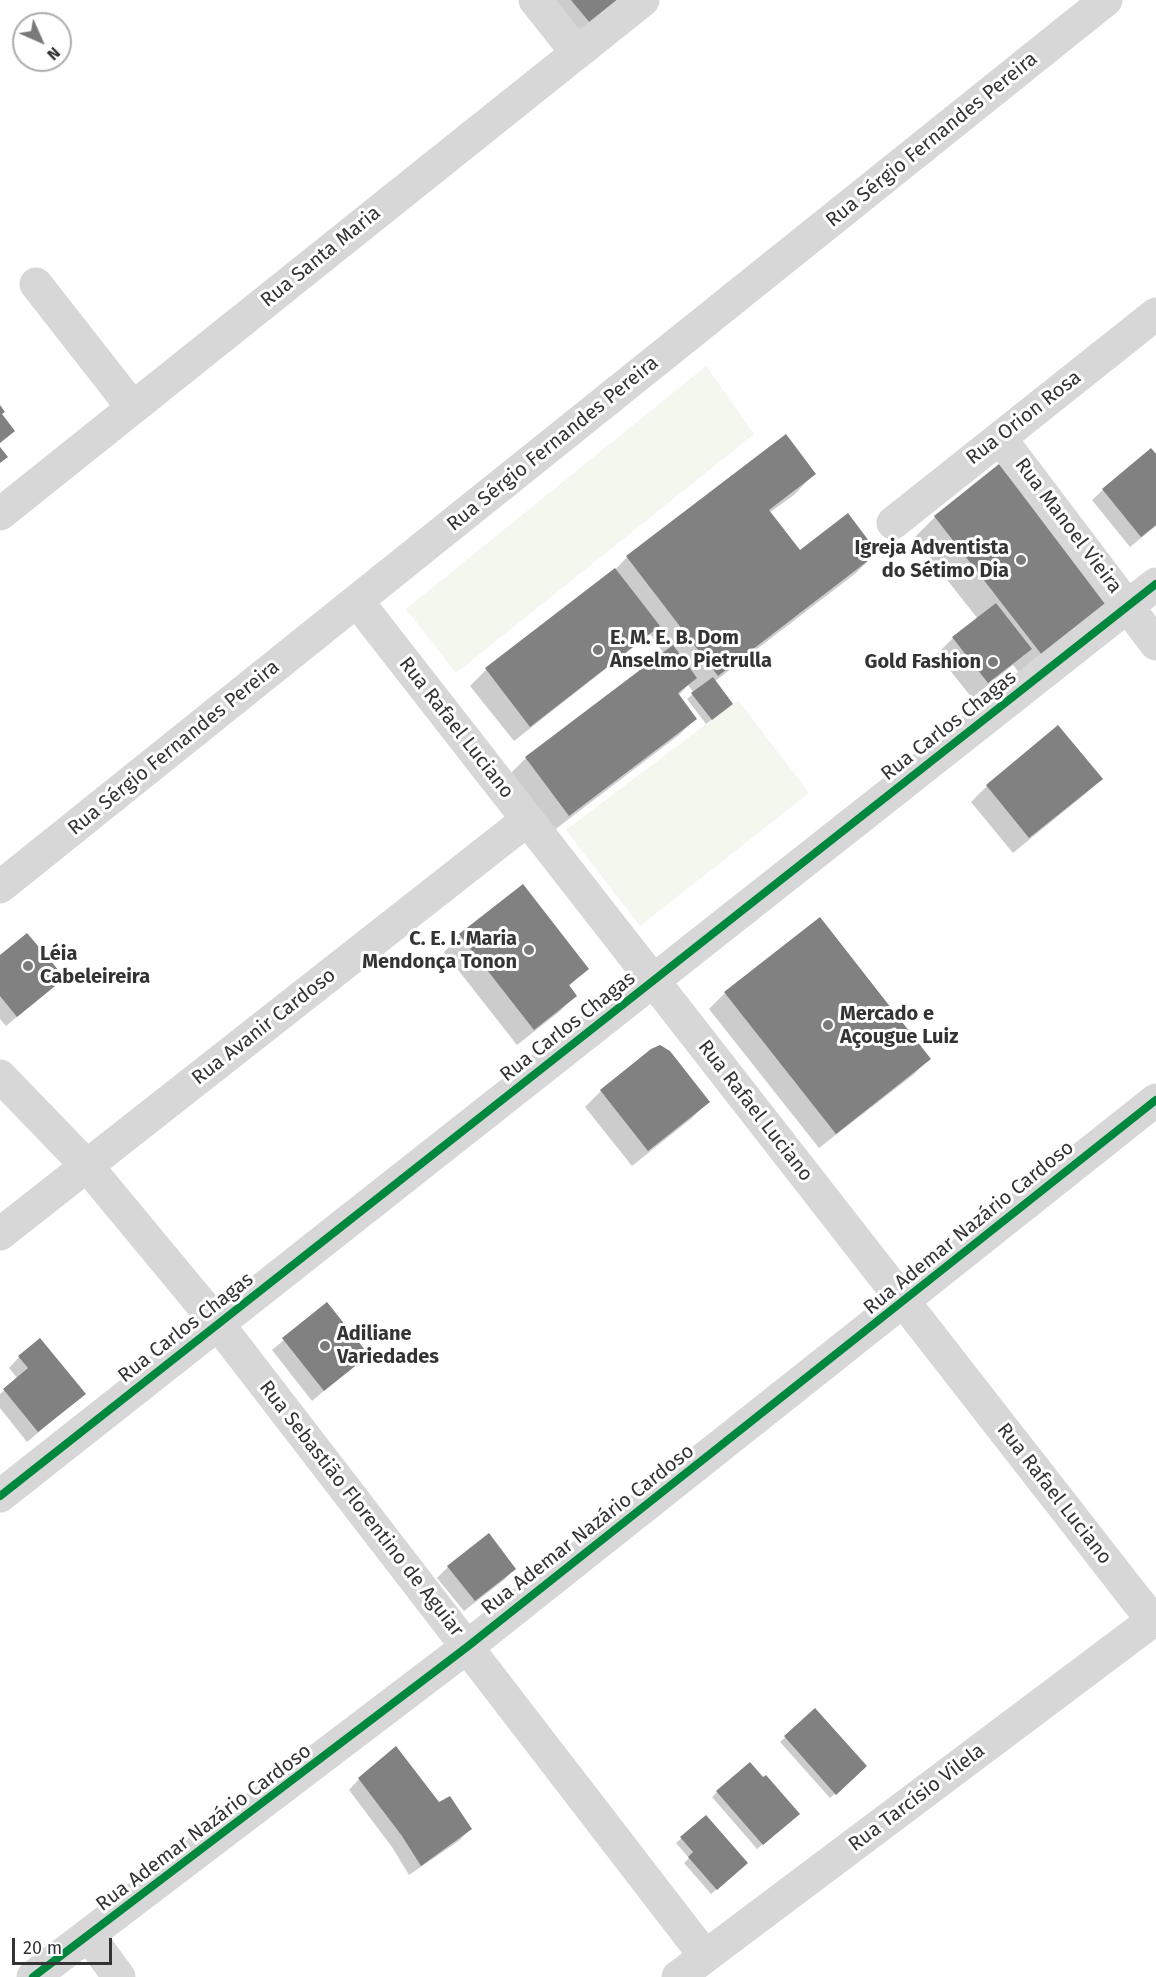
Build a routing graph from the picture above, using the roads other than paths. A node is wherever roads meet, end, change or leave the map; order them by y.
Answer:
1 (535, 0) edge
2 (643, 0) edge
3 (1106, 0) edge
4 (576, 53) junction
5 (36, 284) dead end
6 (1156, 314) edge
7 (133, 408) junction
8 (1000, 438) junction
9 (0, 514) edge
10 (893, 522) dead end
11 (1156, 585) edge
12 (357, 601) junction
13 (1128, 606) junction
14 (1156, 644) edge
15 (527, 820) junction
16 (0, 887) edge
17 (653, 981) junction
18 (0, 1076) edge
19 (1156, 1100) edge
20 (87, 1166) junction
21 (0, 1234) edge
22 (903, 1301) junction
23 (218, 1324) junction
24 (0, 1496) edge
25 (1154, 1620) edge
26 (467, 1647) junction
27 (88, 1936) junction
28 (705, 1956) junction
29 (33, 1977) edge
30 (119, 1977) edge
31 (678, 1977) edge

1 - 4 street
2 - 4 street, Rua Santa Maria
3 - 12 street, Rua Sérgio Fernandes Pereira
4 - 7 street, Rua Santa Maria
5 - 7 street
6 - 8 street, Rua Orion Rosa
7 - 9 street, Rua Santa Maria
8 - 10 street, Rua Orion Rosa
8 - 13 street, Rua Manoel Vieira
11 - 13 street, Rua Carlos Chagas
12 - 15 street, Rua Rafael Luciano
12 - 16 street, Rua Sérgio Fernandes Pereira
13 - 14 street, Rua Manoel Vieira
13 - 17 street, Rua Carlos Chagas
15 - 17 street, Rua Rafael Luciano
15 - 20 street, Rua Avanir Cardoso
17 - 22 street, Rua Rafael Luciano
17 - 23 street, Rua Carlos Chagas
18 - 20 street, Rua Sebastião Florentino de Aguiar
19 - 22 street, Rua Ademar Nazário Cardoso
20 - 21 street, Rua Avanir Cardoso
20 - 23 street, Rua Sebastião Florentino de Aguiar
22 - 25 street, Rua Rafael Luciano
22 - 26 street, Rua Ademar Nazário Cardoso
23 - 24 street, Rua Carlos Chagas
23 - 26 street, Rua Sebastião Florentino de Aguiar
25 - 28 street, Rua Tarcísio Vilela
26 - 27 street, Rua Ademar Nazário Cardoso
26 - 28 street, Rua Sebastião Florentino de Aguiar
27 - 29 street, Rua Ademar Nazário Cardoso
27 - 30 street
28 - 31 street, Rua Tarcísio Vilela

